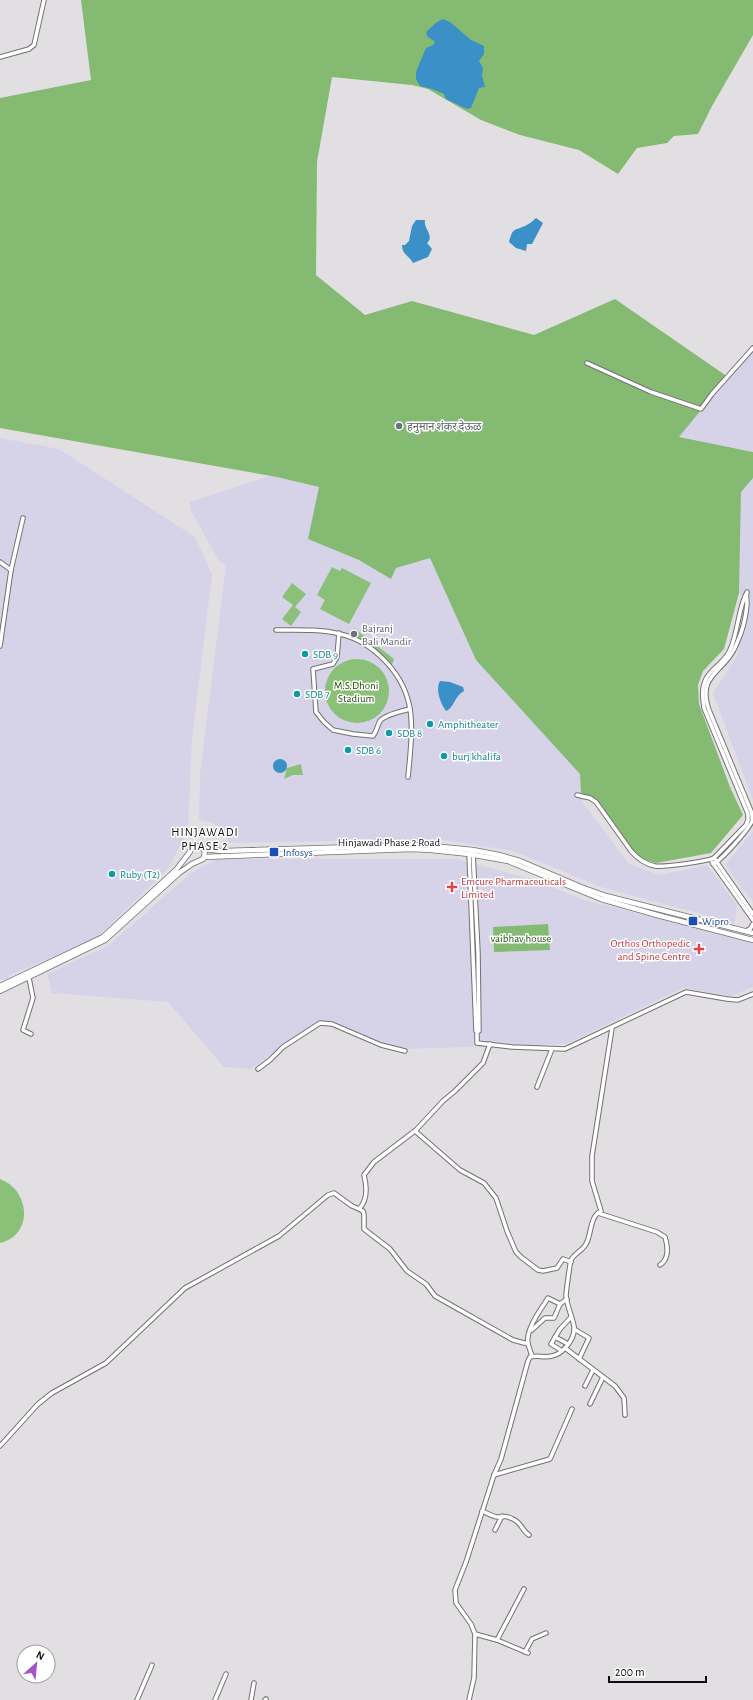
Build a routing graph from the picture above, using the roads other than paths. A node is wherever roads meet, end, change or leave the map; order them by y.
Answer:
1 (44, 0) edge
2 (0, 57) edge
3 (753, 348) edge
4 (587, 363) dead end
5 (23, 518) dead end
6 (0, 562) edge
7 (11, 570) junction
8 (747, 593) dead end
9 (741, 620) junction
10 (276, 630) dead end
11 (339, 633) junction
12 (0, 646) edge
13 (410, 709) junction
14 (408, 777) dead end
15 (577, 795) dead end
16 (204, 849) junction
17 (292, 851) junction
18 (471, 852) junction
19 (190, 853) junction
20 (204, 857) junction
21 (712, 859) junction
22 (197, 861) junction
23 (715, 864) junction
24 (753, 914) edge
25 (753, 920) edge
26 (753, 924) edge
27 (745, 931) junction
28 (753, 933) edge
29 (753, 940) edge
30 (96, 944) junction
31 (473, 972) junction
32 (478, 972) junction
33 (29, 978) junction
34 (0, 986) edge
35 (0, 991) edge
36 (753, 994) edge
37 (612, 1028) junction
38 (477, 1031) junction
39 (31, 1034) dead end
40 (490, 1044) junction
41 (552, 1049) junction
42 (405, 1051) dead end
43 (258, 1069) dead end
44 (536, 1087) dead end
45 (415, 1130) junction
46 (360, 1209) junction
47 (598, 1212) junction
48 (571, 1262) junction
49 (660, 1265) dead end
50 (567, 1299) junction
51 (560, 1304) junction
52 (571, 1316) junction
53 (574, 1329) junction
54 (531, 1330) junction
55 (555, 1337) junction
56 (528, 1344) junction
57 (568, 1344) junction
58 (564, 1350) junction
59 (532, 1356) junction
60 (579, 1359) junction
61 (593, 1370) junction
62 (603, 1377) junction
63 (585, 1386) dead end
64 (590, 1404) dead end
65 (572, 1409) dead end
66 (625, 1415) dead end
67 (0, 1446) edge
68 (494, 1475) junction
69 (482, 1511) junction
70 (502, 1516) junction
71 (496, 1530) dead end
72 (528, 1535) dead end
73 (524, 1589) dead end
74 (546, 1633) dead end
75 (475, 1634) junction
76 (497, 1640) junction
77 (152, 1665) dead end
78 (226, 1674) dead end
79 (254, 1683) dead end
80 (137, 1700) edge
81 (216, 1700) edge
82 (250, 1700) edge
83 (469, 1700) edge

1 - 2 street
3 - 4 street
5 - 7 street
6 - 7 street
7 - 12 street
8 - 9 street
9 - 21 street
9 - 23 street
10 - 11 street
11 - 13 street
11 - 13 street
13 - 14 street
15 - 21 street
16 - 17 main road, Hinjawadi Phase 2 Road
16 - 19 main road
16 - 20 main road
17 - 18 main road, Hinjawadi Phase 2 Road
17 - 20 main road, Hinjawadi Phase 2 Road
18 - 27 main road, Hinjawadi Phase 2 Road
18 - 29 main road, Hinjawadi Phase 2 Road
18 - 31 street
18 - 32 street
19 - 22 main road
19 - 30 main road
20 - 22 main road
21 - 23 street
22 - 30 main road
23 - 24 street
23 - 25 street
26 - 27 street
27 - 28 main road, Hinjawadi Phase 2 Road
30 - 33 main road
30 - 34 main road
31 - 32 street
31 - 38 street
32 - 38 street
33 - 35 main road
33 - 39 street
36 - 37 street
37 - 41 street
37 - 47 street
38 - 40 street
40 - 41 street
40 - 45 street
41 - 44 street
42 - 43 street
45 - 46 street
45 - 48 street
46 - 56 street
46 - 67 street
47 - 48 street
47 - 49 street
48 - 50 street
50 - 51 street
50 - 52 street
51 - 54 street
51 - 54 street
52 - 53 street
52 - 55 street
53 - 57 street
53 - 60 street
54 - 56 street
55 - 57 street
55 - 58 street
56 - 59 street
57 - 58 street
58 - 59 street
58 - 60 street
59 - 68 street
60 - 61 street
61 - 62 street
61 - 63 street
62 - 64 street
62 - 66 street
65 - 68 street
68 - 69 street
69 - 70 street
69 - 75 street
70 - 71 street
70 - 72 street
73 - 76 street
74 - 76 street
75 - 76 street
75 - 83 street
77 - 80 street
78 - 81 street
79 - 82 street

